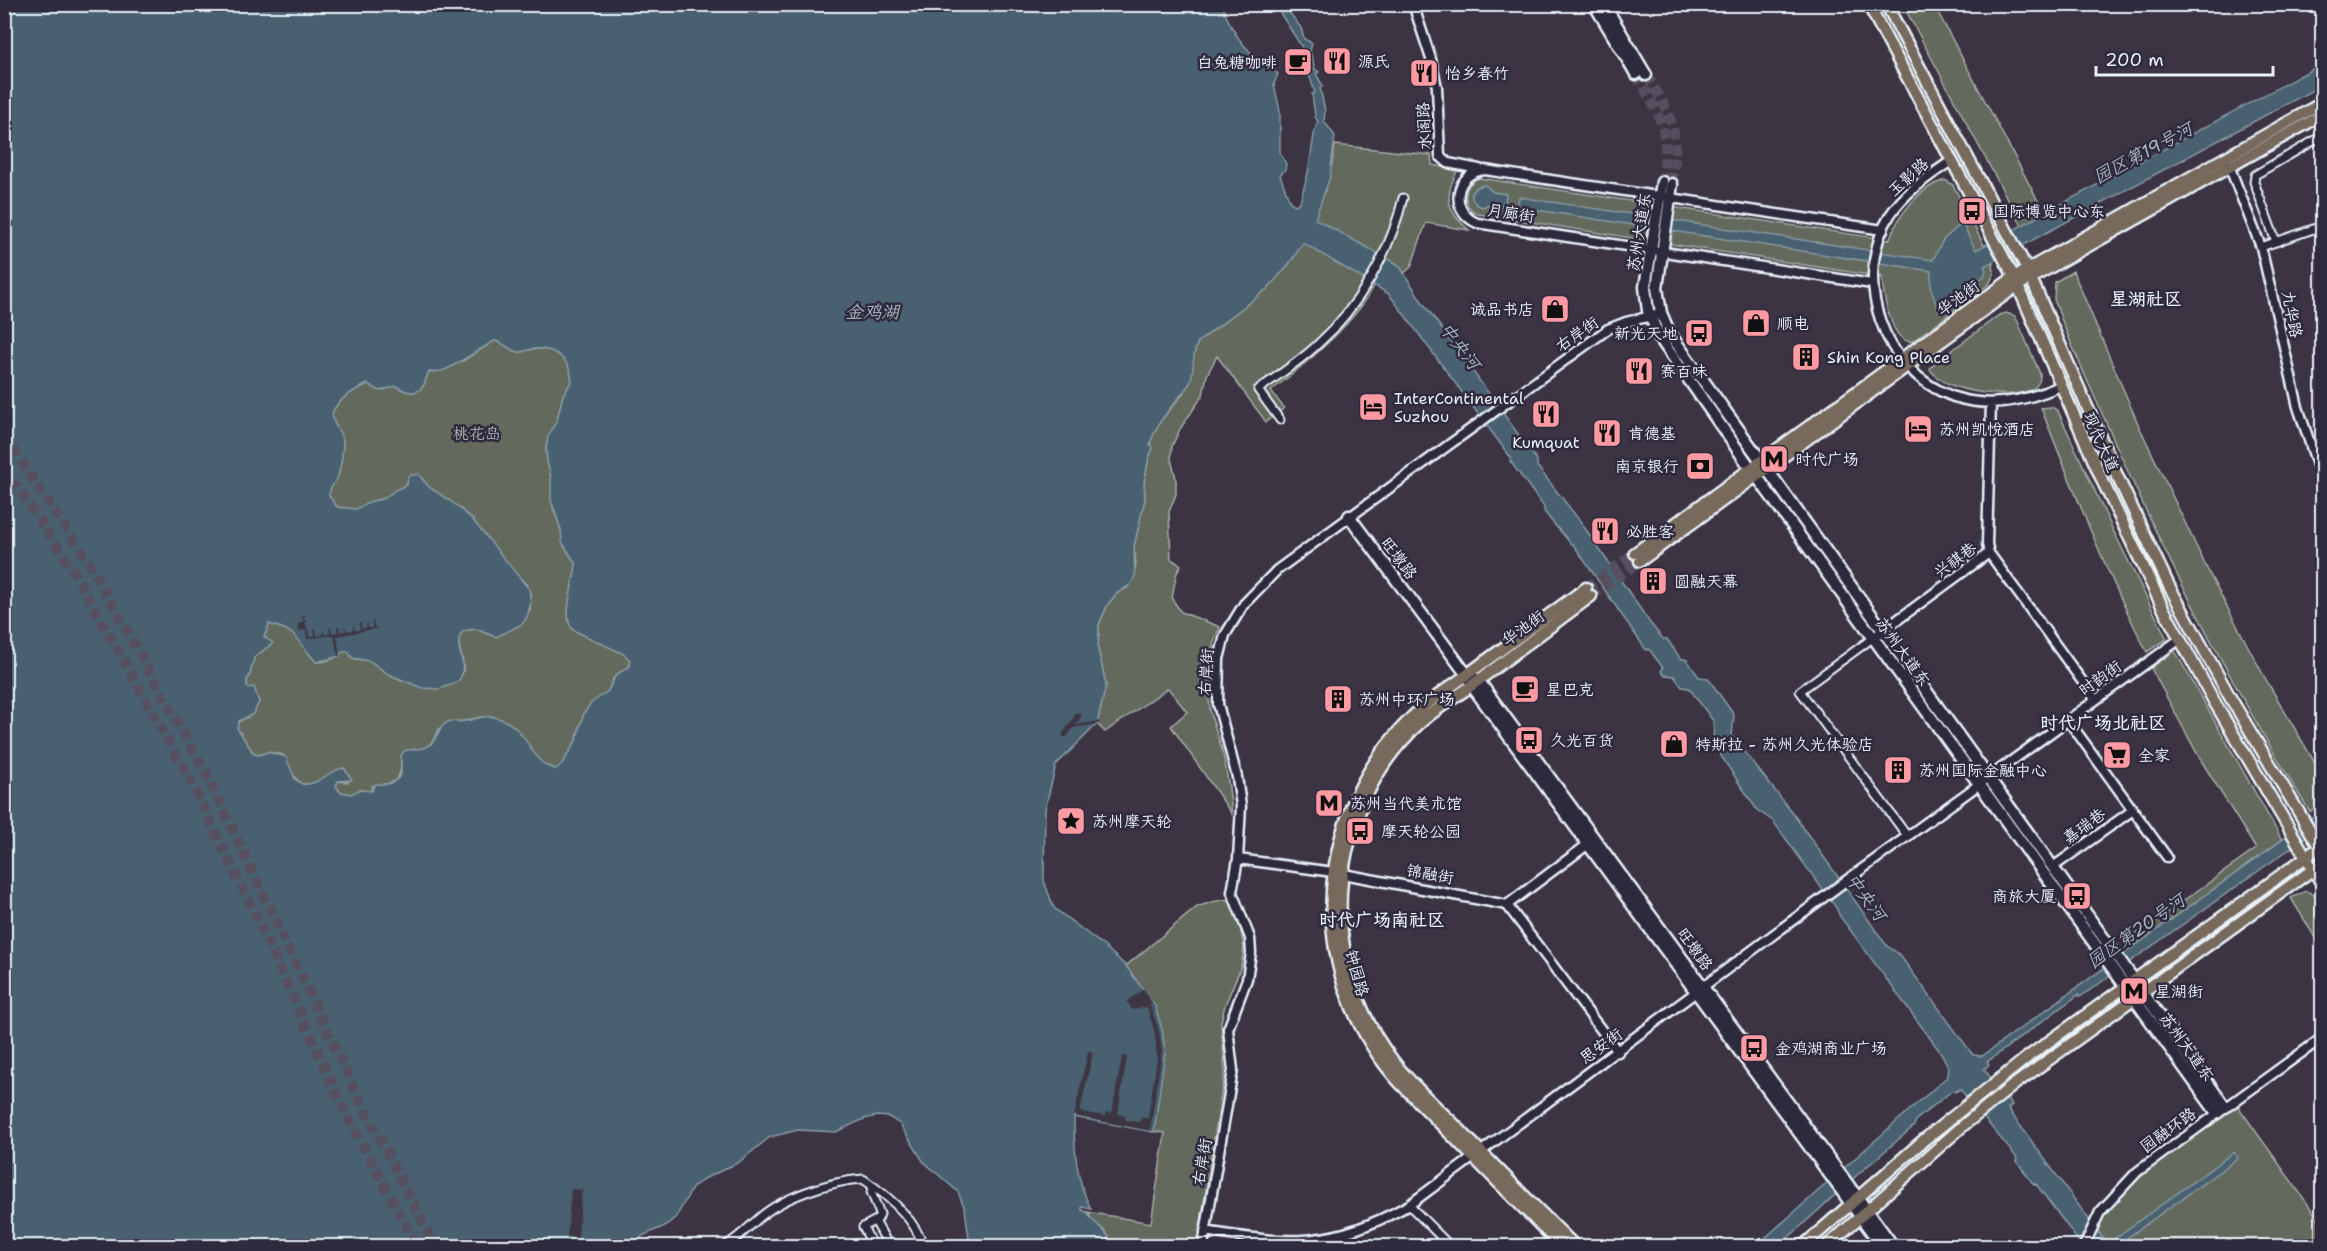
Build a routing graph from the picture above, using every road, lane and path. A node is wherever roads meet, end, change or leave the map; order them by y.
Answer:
1 (1413, 4) edge
2 (1594, 4) edge
3 (1604, 4) edge
4 (1868, 4) edge
5 (1886, 4) edge
6 (2322, 103) edge
7 (2322, 115) edge
8 (2322, 136) edge
9 (1951, 161) junction
10 (2227, 162) junction
11 (1458, 166) junction
12 (1485, 170) junction
13 (1667, 183) tunnel mouth
14 (1460, 186) junction
15 (1403, 198) dead end
16 (1664, 204) junction
17 (2322, 226) edge
18 (1883, 230) junction
19 (2276, 242) junction
20 (2261, 247) junction
21 (1656, 251) junction
22 (2029, 273) junction
23 (2016, 281) junction
24 (1872, 284) junction
25 (1655, 315) junction
26 (1905, 362) junction
27 (2060, 386) junction
28 (1991, 403) junction
29 (1280, 420) dead end
30 (1764, 464) junction
31 (1753, 472) junction
32 (2322, 480) edge
33 (1349, 516) junction
34 (1989, 553) junction
35 (1637, 557) tunnel mouth
36 (1588, 592) tunnel mouth
37 (1879, 634) junction
38 (2180, 639) junction
39 (1472, 680) junction
40 (2095, 699) junction
41 (2068, 720) junction
42 (1985, 782) junction
43 (2133, 810) junction
44 (1908, 837) junction
45 (1592, 841) junction
46 (2322, 847) edge
47 (2307, 855) junction
48 (2167, 857) dead end
49 (1238, 859) junction
50 (2318, 866) edge
51 (2053, 867) junction
52 (1338, 873) junction
53 (2322, 884) edge
54 (1507, 905) junction
55 (2111, 959) junction
56 (2128, 983) junction
57 (1701, 990) junction
58 (2137, 996) junction
59 (2322, 1038) edge
60 (1618, 1052) junction
61 (2221, 1110) junction
62 (1476, 1155) junction
63 (873, 1186) junction
64 (1854, 1201) junction
65 (1409, 1205) junction
66 (1863, 1214) junction
67 (875, 1221) junction
68 (1205, 1231) junction
69 (1311, 1244) edge
70 (724, 1246) edge
71 (873, 1246) edge
72 (889, 1246) edge
73 (922, 1246) edge
74 (1203, 1246) edge
75 (1450, 1246) edge
76 (1561, 1246) edge
77 (1575, 1246) edge
78 (1803, 1246) edge
79 (1827, 1246) edge
80 (1882, 1246) edge
81 (1893, 1246) edge
82 (2084, 1246) edge

1 - 11 street, 水阁路
2 - 3 main road
4 - 9 main road, 现代大道
5 - 22 main road, 现代大道
6 - 10 main road, 华池街
7 - 10 main road, 华池街
8 - 19 street
9 - 18 street, 玉影路
9 - 23 main road, 现代大道
10 - 20 street, 九华路
10 - 22 main road, 华池街
11 - 12 street
11 - 14 street
12 - 14 street
12 - 16 street
13 - 16 main road, 苏州大道东
14 - 21 street, 月廊街
15 - 29 street
16 - 18 street
16 - 21 main road, 苏州大道东
17 - 19 street
18 - 24 street, 玉影路
19 - 20 street
20 - 32 street, 九华路
21 - 24 street, 月廊街
21 - 25 main road, 苏州大道东
22 - 23 main road, 华池街
22 - 46 main road, 现代大道
23 - 26 main road, 华池街
23 - 27 main road, 现代大道
24 - 26 street, 玉影路
25 - 30 main road, 苏州大道东
25 - 31 main road, 苏州大道东
25 - 33 street, 右岸街
26 - 28 street, 玉影路
26 - 30 main road, 华池街
27 - 28 street, 玉影路
27 - 38 main road, 现代大道
28 - 34 street, 兴祺巷
30 - 31 main road, 华池街
30 - 37 main road, 苏州大道东
31 - 35 main road, 华池街
31 - 37 main road, 苏州大道东
33 - 39 main road, 旺墩路
33 - 49 street, 右岸街
34 - 37 street, 兴祺巷
34 - 40 street
36 - 39 main road, 华池街
37 - 42 main road, 苏州大道东
37 - 44 street
38 - 40 street, 时韵街
38 - 47 main road, 现代大道
39 - 45 main road, 旺墩路
39 - 52 main road, 钟园路
40 - 41 street, 时韵街
41 - 42 street, 时韵街
41 - 43 street
42 - 44 street, 思安街
42 - 51 main road, 苏州大道东
42 - 55 main road, 苏州大道东
43 - 48 street
43 - 51 street, 嘉瑞巷
44 - 57 street, 思安街
45 - 54 street
45 - 57 main road, 旺墩路
46 - 47 main road
47 - 50 main road, 现代大道
47 - 56 main road
49 - 52 street, 锦融街
49 - 68 street, 右岸街
50 - 53 main road, 现代大道
50 - 58 main road
51 - 55 main road, 苏州大道东
52 - 54 street, 锦融街
52 - 62 main road, 钟园路
54 - 60 street
55 - 56 main road, 苏州大道东
56 - 58 main road, 苏州大道东
56 - 64 main road
57 - 60 street, 思安街
57 - 64 main road, 旺墩路
58 - 61 main road, 苏州大道东
58 - 66 main road
59 - 61 street, 园融环路
60 - 62 street, 思安街
61 - 82 street, 园融环路
62 - 65 street, 思安街
62 - 76 main road, 钟园路
62 - 77 main road, 钟园路
63 - 67 street
63 - 70 street
63 - 73 street
64 - 66 main road, 旺墩路
64 - 78 main road
65 - 69 street, 思安街
65 - 75 street
66 - 79 main road
66 - 80 main road, 旺墩路
66 - 81 main road, 旺墩路
67 - 71 street
67 - 72 street
68 - 69 street, 思安街
68 - 74 street, 右岸街

